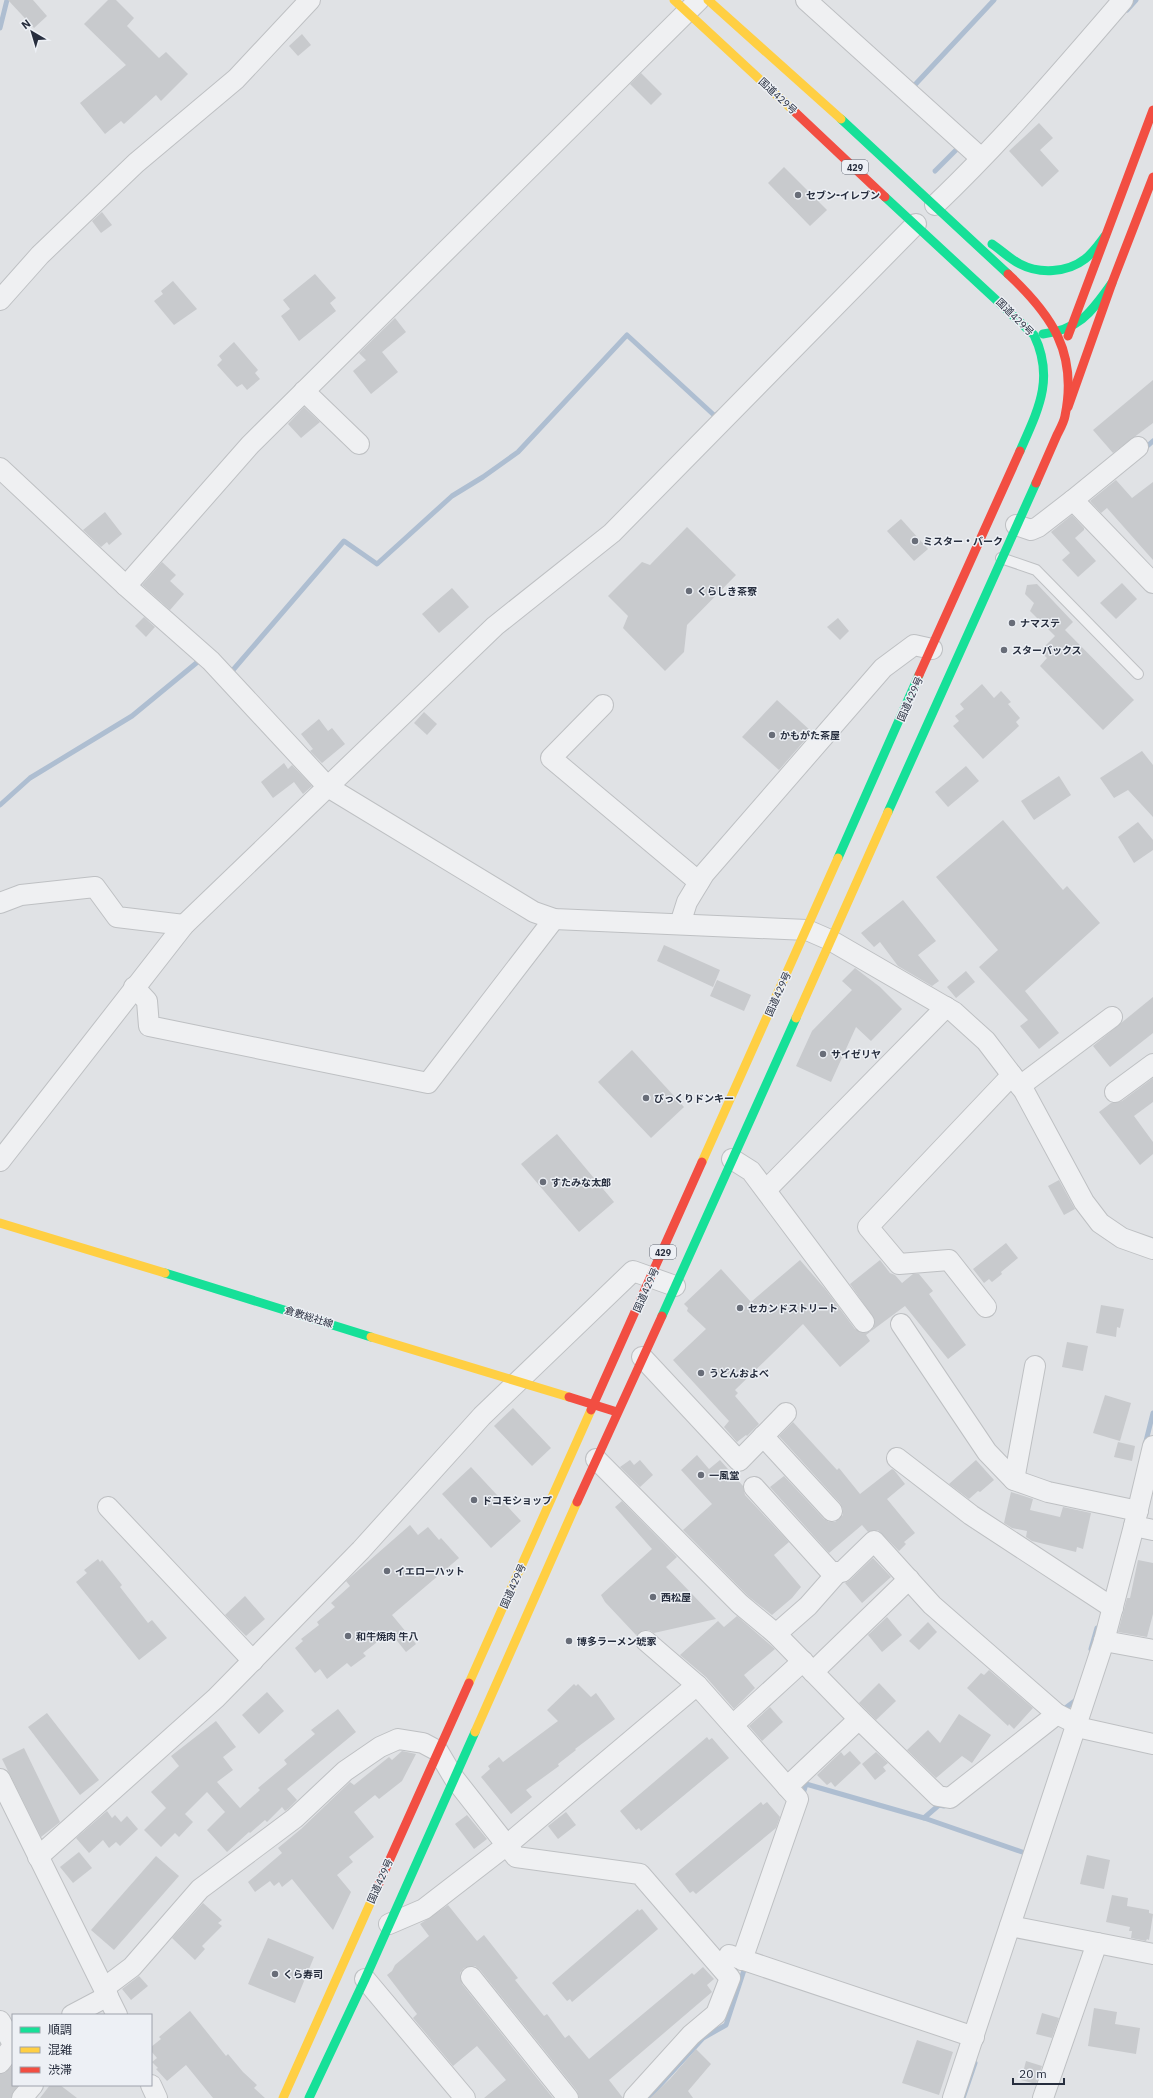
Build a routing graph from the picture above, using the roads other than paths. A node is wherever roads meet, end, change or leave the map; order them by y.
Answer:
1 (310, 0) edge
2 (806, 0) edge
3 (1123, 0) edge
4 (700, 3) edge
5 (1153, 110) edge
6 (982, 158) junction
7 (1153, 177) edge
8 (942, 211) junction
9 (916, 224) junction
10 (1104, 236) junction
11 (1112, 283) junction
12 (0, 300) edge
13 (1071, 329) junction
14 (1057, 333) junction
15 (1034, 335) junction
16 (1063, 350) junction
17 (1058, 364) dead end
18 (1052, 378) dead end
19 (304, 391) junction
20 (1040, 406) junction
21 (1065, 417) junction
22 (359, 444) dead end
23 (1147, 450) edge
24 (0, 468) edge
25 (1073, 500) junction
26 (1016, 525) junction
27 (1001, 558) junction
28 (1153, 583) edge
29 (126, 586) junction
30 (932, 649) junction
31 (1138, 674) dead end
32 (603, 705) dead end
33 (333, 791) junction
34 (699, 882) junction
35 (0, 903) edge
36 (554, 919) junction
37 (680, 924) junction
38 (184, 925) junction
39 (807, 930) junction
40 (830, 940) junction
41 (138, 991) junction
42 (946, 1007) junction
43 (1112, 1017) dead end
44 (1153, 1064) edge
45 (1016, 1081) junction
46 (1115, 1092) dead end
47 (732, 1159) junction
48 (0, 1161) edge
49 (766, 1190) junction
50 (0, 1223) edge
51 (1153, 1249) edge
52 (651, 1278) junction
53 (675, 1286) junction
54 (986, 1307) dead end
55 (864, 1322) dead end
56 (901, 1324) dead end
57 (642, 1357) junction
58 (1035, 1366) dead end
59 (519, 1381) junction
60 (594, 1406) junction
61 (617, 1412) junction
62 (786, 1413) dead end
63 (763, 1436) junction
64 (897, 1458) dead end
65 (596, 1459) junction
66 (1152, 1459) edge
67 (1014, 1480) junction
68 (754, 1487) dead end
69 (108, 1507) dead end
70 (832, 1510) dead end
71 (1138, 1520) edge
72 (838, 1572) junction
73 (909, 1579) junction
74 (1113, 1608) junction
75 (776, 1634) junction
76 (646, 1641) dead end
77 (1110, 1642) junction
78 (1153, 1650) edge
79 (253, 1661) junction
80 (808, 1666) junction
81 (697, 1685) junction
82 (1057, 1714) junction
83 (859, 1719) junction
84 (733, 1725) junction
85 (1081, 1727) junction
86 (1153, 1744) edge
87 (438, 1751) junction
88 (454, 1778) junction
89 (0, 1779) edge
90 (787, 1788) junction
91 (507, 1845) junction
92 (38, 1857) junction
93 (389, 1924) junction
94 (1010, 1926) junction
95 (1097, 1943) junction
96 (703, 1947) junction
97 (1153, 1954) edge
98 (745, 1961) junction
99 (471, 1978) dead end
100 (365, 1979) junction
101 (106, 1992) junction
102 (73, 2014) edge
103 (117, 2014) edge
104 (0, 2021) edge
105 (974, 2036) junction
106 (12, 2043) edge
107 (12, 2046) edge
108 (0, 2063) edge
109 (32, 2086) edge
110 (151, 2086) edge
111 (22, 2098) edge
112 (157, 2098) edge
113 (283, 2098) edge
114 (309, 2098) edge
115 (465, 2098) edge
116 (568, 2098) edge
117 (634, 2098) edge
118 (953, 2098) edge
119 (1044, 2098) edge

1 - 12 street
2 - 6 street
3 - 6 street
4 - 8 main road, 429
4 - 9 main road, 国道429号 / 429
4 - 19 street
5 - 10 main road
6 - 8 street
7 - 11 main road
8 - 10 main road
8 - 14 main road, 429
9 - 15 main road, 国道429号 / 429
9 - 33 street
10 - 13 main road
11 - 13 main road
11 - 21 main road
13 - 14 main road
13 - 16 main road
14 - 15 main road
14 - 16 main road, 429
15 - 20 main road, 国道429号 / 429
16 - 17 main road
16 - 21 main road, 429
18 - 20 main road
19 - 22 street
19 - 29 street
20 - 30 main road, 国道429号 / 429
21 - 26 main road, 429
23 - 25 street
24 - 29 street
25 - 26 street
25 - 28 street
26 - 27 main road, 429
27 - 31 lane
27 - 40 main road, 429
29 - 33 street
30 - 34 street
30 - 39 main road, 国道429号 / 429
32 - 34 street
33 - 36 street
33 - 38 street
34 - 37 street
35 - 38 street
36 - 37 street
36 - 41 street
37 - 39 street
38 - 41 street
39 - 40 street
39 - 52 main road, 国道429号 / 429
40 - 42 street
40 - 47 main road, 429
41 - 48 street
42 - 45 street
42 - 49 street
43 - 45 street
44 - 46 street
45 - 51 street
45 - 54 street
47 - 49 street
47 - 53 main road, 429
49 - 55 street
50 - 59 main road, 倉敷総社線
52 - 53 street
52 - 59 street
52 - 60 main road, 国道429号 / 429
53 - 57 main road, 429
56 - 67 street
57 - 61 main road, 429
57 - 63 street
58 - 67 street
59 - 60 main road, 倉敷総社線
59 - 79 street
60 - 61 main road, 倉敷総社線
60 - 87 main road, 国道429号 / 429
61 - 65 main road, 429
62 - 63 street
63 - 70 street
64 - 74 street
65 - 75 street
65 - 88 main road, 429
66 - 71 street
67 - 71 street
68 - 72 street
69 - 79 street
71 - 74 street
72 - 73 street
72 - 75 street
73 - 80 street
73 - 82 street
74 - 77 street
75 - 80 street
76 - 81 street
77 - 78 street
77 - 85 street
79 - 92 street
80 - 83 street
80 - 84 street
81 - 84 street
81 - 91 street
82 - 83 street
82 - 85 street
83 - 90 street
84 - 90 street
85 - 86 street
85 - 94 street
87 - 88 street
87 - 101 street
87 - 113 main road, 国道429号 / 429
88 - 91 street
88 - 93 main road, 429
89 - 92 street
90 - 98 street
91 - 93 street
91 - 96 street
92 - 101 street
93 - 100 main road, 429
94 - 95 street
94 - 105 street
95 - 97 street
95 - 119 street
96 - 98 street
96 - 117 street
98 - 105 street
99 - 116 street
100 - 114 main road, 429
100 - 115 street
101 - 102 street
101 - 103 street
104 - 106 street
105 - 118 street
107 - 108 street
109 - 111 street
110 - 112 street

